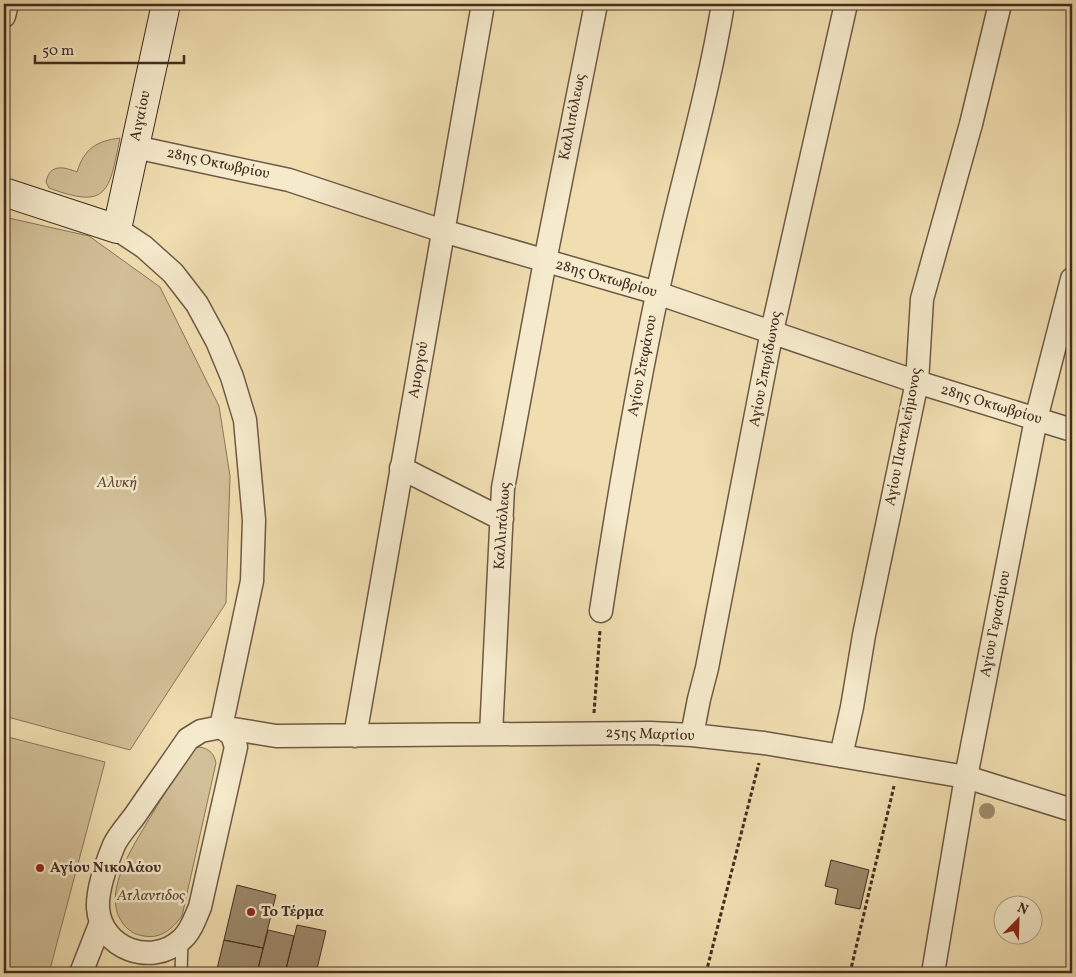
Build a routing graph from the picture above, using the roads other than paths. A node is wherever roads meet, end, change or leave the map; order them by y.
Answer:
1 (7, 4) edge
2 (166, 4) edge
3 (483, 4) edge
4 (596, 4) edge
5 (723, 4) edge
6 (846, 4) edge
7 (1000, 4) edge
8 (4, 16) edge
9 (135, 147) junction
10 (4, 192) edge
11 (117, 229) junction
12 (443, 231) junction
13 (549, 262) junction
14 (1072, 278) edge
15 (657, 294) junction
16 (772, 331) junction
17 (917, 382) junction
18 (1036, 419) junction
19 (1072, 430) edge
20 (401, 468) junction
21 (502, 519) junction
22 (601, 612) road end
23 (221, 727) junction
24 (491, 734) junction
25 (692, 735) junction
26 (355, 736) junction
27 (840, 756) junction
28 (966, 778) junction
29 (1072, 810) edge
30 (101, 922) junction
31 (182, 940) junction
32 (81, 973) edge
33 (181, 973) edge
34 (933, 973) edge

1 - 8 street
2 - 9 main road, Αιγαίου
3 - 12 street, Αμοργού
4 - 13 street, Καλλιπόλεως
5 - 15 street, Αγίου Στεφάνου
6 - 16 street, Αγίου Σπυρίδωνος
7 - 17 street, Αγίου Παντελεήμονος
9 - 11 main road, Αιγαίου
9 - 12 street, 28ης Οκτωβρίου
10 - 11 main road
11 - 23 street
12 - 13 street, 28ης Οκτωβρίου
12 - 20 street, Αμοργού
13 - 15 street, 28ης Οκτωβρίου
13 - 21 street, Καλλιπόλεως
14 - 18 street, Αγίου Γερασίμου
15 - 16 street, 28ης Οκτωβρίου
15 - 22 street, Αγίου Στεφάνου
16 - 17 street, 28ης Οκτωβρίου
16 - 25 street, Αγίου Σπυρίδωνος
17 - 18 street, 28ης Οκτωβρίου
17 - 27 street, Αγίου Παντελεήμονος
18 - 19 street, 28ης Οκτωβρίου
18 - 28 street, Αγίου Γερασίμου
20 - 21 street
20 - 26 street, Αμοργού
21 - 24 street, Καλλιπόλεως
23 - 26 street, 25ης Μαρτίου
23 - 30 street
23 - 31 street
24 - 25 street, 25ης Μαρτίου
24 - 26 street, 25ης Μαρτίου
25 - 27 street, 25ης Μαρτίου
27 - 28 street, 25ης Μαρτίου
28 - 29 street, 25ης Μαρτίου
28 - 34 street, Αγίου Γερασίμου
30 - 31 street
30 - 32 street
31 - 33 lane

